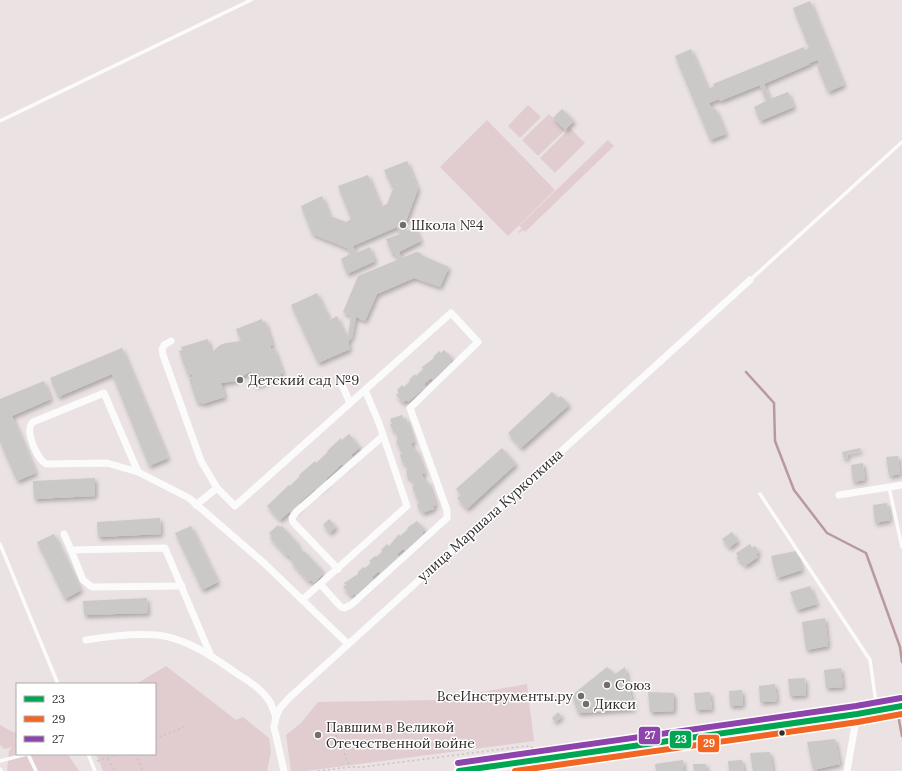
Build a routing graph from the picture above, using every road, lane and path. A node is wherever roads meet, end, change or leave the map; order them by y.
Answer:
1 (251, 0) edge
2 (0, 121) edge
3 (902, 142) edge
4 (750, 280) joint
5 (171, 341) dead end
6 (342, 385) dead end
7 (365, 390) junction
8 (350, 403) junction
9 (383, 436) junction
10 (138, 472) junction
11 (902, 485) edge
12 (889, 487) junction
13 (217, 488) junction
14 (760, 494) dead end
15 (839, 495) dead end
16 (196, 505) junction
17 (64, 534) dead end
18 (0, 544) edge
19 (902, 548) edge
20 (71, 550) junction
21 (338, 568) junction
22 (320, 584) junction
23 (182, 586) junction
24 (302, 600) junction
25 (86, 640) dead end
26 (348, 644) junction
27 (211, 656) junction
28 (58, 683) edge
29 (902, 706) edge
30 (877, 711) junction
31 (857, 714) junction
32 (276, 717) junction
33 (330, 721) dead end
34 (186, 726) dead end
35 (156, 739) edge
36 (24, 755) edge
37 (28, 755) edge
38 (88, 755) edge
39 (116, 755) edge
40 (135, 755) edge
41 (108, 758) junction
42 (0, 761) edge
43 (92, 763) junction
44 (350, 767) dead end
45 (36, 771) edge
46 (95, 771) edge
47 (115, 771) edge
48 (143, 771) edge
49 (284, 771) edge
50 (460, 771) edge
51 (847, 771) edge

1 - 2 lane
3 - 4 lane
4 - 26 street, улица Маршала Куркоткина
5 - 13 street
6 - 8 street
7 - 8 street
7 - 9 street
7 - 22 street
8 - 13 street
9 - 21 street
9 - 21 street
10 - 10 street
10 - 16 street
11 - 12 street
12 - 15 street
12 - 19 lane
13 - 16 street
14 - 30 lane
16 - 24 street
17 - 20 street
18 - 28 lane
20 - 23 street
20 - 23 street
21 - 22 street
22 - 24 street
23 - 27 street
24 - 26 street
25 - 27 street
26 - 32 street, улица Маршала Куркоткина
27 - 32 street
29 - 30 main road
30 - 31 main road
31 - 50 main road
31 - 51 street
32 - 49 street
33 - 44 path
34 - 35 path
36 - 42 lane
37 - 45 lane
38 - 43 lane
39 - 41 path
40 - 48 path
41 - 43 path
41 - 47 path
43 - 46 lane

